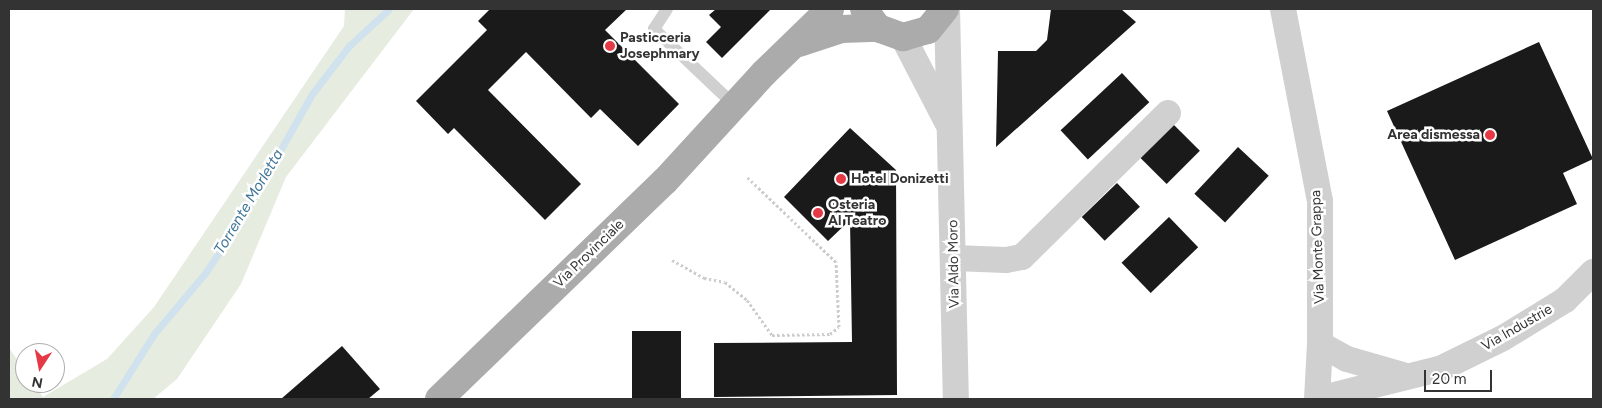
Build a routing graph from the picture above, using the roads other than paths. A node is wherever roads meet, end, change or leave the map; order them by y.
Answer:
1 (667, 9) edge
2 (830, 9) edge
3 (946, 9) edge
4 (1283, 9) edge
5 (881, 24) edge
6 (792, 45) junction
7 (734, 105) junction
8 (1168, 113) dead end
9 (950, 129) junction
10 (954, 258) junction
11 (1593, 272) edge
12 (1320, 344) junction
13 (1402, 375) junction
14 (439, 399) edge
15 (956, 399) edge
16 (1317, 399) edge

1 - 7 lane
2 - 6 main road, Via Provinciale
3 - 5 main road
3 - 9 street, Via Aldo Moro
4 - 12 street, Via Monte Grappa
5 - 6 main road
5 - 9 street, Via Aldo Moro
6 - 7 main road, Via Provinciale
7 - 14 main road, Via Provinciale
8 - 10 street
9 - 10 street, Via Aldo Moro
10 - 15 street, Via Aldo Moro
11 - 13 street, Via Industrie
12 - 13 street, Via Industrie
12 - 16 street, Via Monte Grappa
13 - 16 street, Via Industrie

